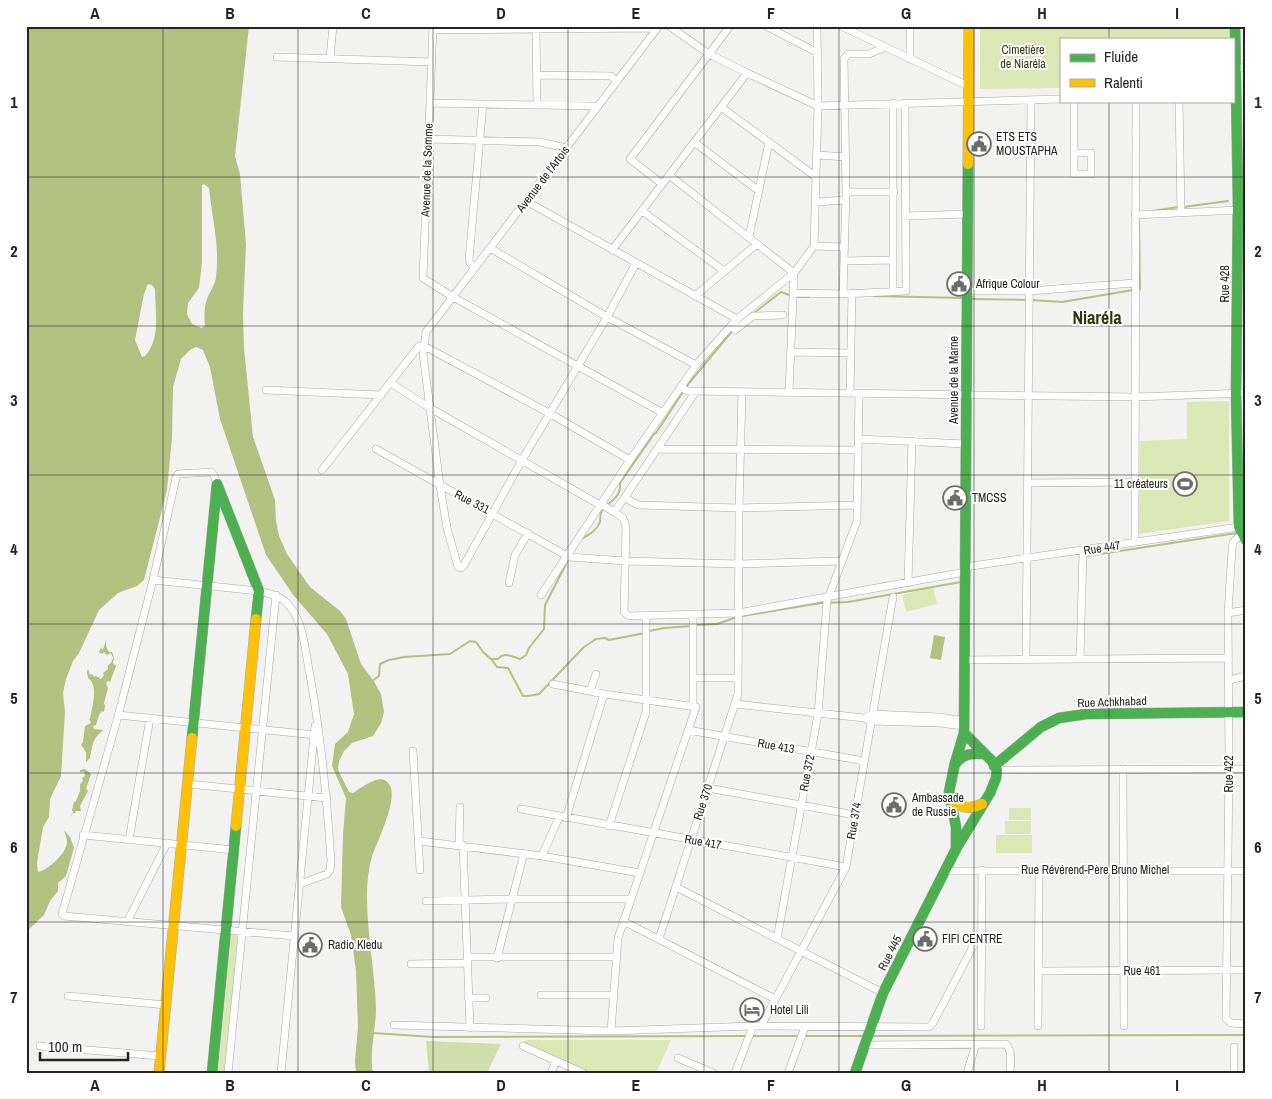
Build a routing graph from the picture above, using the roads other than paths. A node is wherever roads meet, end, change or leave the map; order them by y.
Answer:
1 (333, 26) edge
2 (669, 26) edge
3 (730, 26) edge
4 (766, 26) edge
5 (817, 26) edge
6 (910, 26) edge
7 (969, 26) edge
8 (1235, 26) edge
9 (658, 27) edge
10 (843, 27) edge
11 (433, 28) edge
12 (483, 28) edge
13 (536, 28) edge
14 (885, 47) junction
15 (818, 53) junction
16 (709, 54) junction
17 (277, 57) dead end
18 (330, 58) junction
19 (910, 59) junction
20 (432, 62) junction
21 (1241, 68) edge
22 (746, 73) junction
23 (536, 75) junction
24 (1235, 80) edge
25 (616, 82) junction
26 (968, 86) junction
27 (1060, 99) edge
28 (1031, 100) junction
29 (968, 101) junction
30 (1074, 102) edge
31 (1136, 102) edge
32 (1179, 102) edge
33 (893, 103) junction
34 (905, 103) junction
35 (430, 104) junction
36 (483, 104) junction
37 (537, 105) junction
38 (845, 105) junction
39 (598, 106) junction
40 (818, 106) junction
41 (721, 107) junction
42 (1242, 134) edge
43 (428, 138) junction
44 (480, 139) junction
45 (694, 142) junction
46 (769, 142) junction
47 (566, 148) junction
48 (1074, 154) dead end
49 (816, 155) junction
50 (846, 157) junction
51 (669, 175) junction
52 (816, 177) junction
53 (662, 184) junction
54 (759, 191) junction
55 (894, 192) junction
56 (845, 196) junction
57 (526, 201) junction
58 (816, 202) junction
59 (1241, 203) edge
60 (642, 211) junction
61 (1181, 212) junction
62 (968, 214) junction
63 (1135, 215) junction
64 (906, 216) junction
65 (749, 238) junction
66 (757, 244) junction
67 (814, 246) junction
68 (844, 247) junction
69 (490, 248) junction
70 (612, 250) junction
71 (893, 260) junction
72 (844, 261) junction
73 (636, 263) junction
74 (1242, 266) edge
75 (475, 268) junction
76 (724, 271) junction
77 (794, 273) junction
78 (1135, 283) junction
79 (893, 291) junction
80 (967, 291) junction
81 (1030, 291) junction
82 (793, 293) junction
83 (852, 293) junction
84 (843, 294) junction
85 (695, 296) junction
86 (453, 297) junction
87 (751, 313) junction
88 (782, 315) dead end
89 (607, 317) junction
90 (736, 319) junction
91 (1241, 329) edge
92 (735, 330) dead end
93 (424, 346) junction
94 (791, 352) junction
95 (851, 353) junction
96 (696, 365) junction
97 (577, 366) junction
98 (390, 383) junction
99 (684, 389) junction
100 (266, 390) dead end
101 (696, 391) junction
102 (742, 392) junction
103 (789, 392) junction
104 (850, 393) junction
105 (859, 393) junction
106 (1241, 394) edge
107 (381, 395) junction
108 (966, 395) junction
109 (1028, 396) junction
110 (1135, 397) junction
111 (430, 408) junction
112 (663, 413) junction
113 (549, 414) junction
114 (858, 439) junction
115 (912, 441) junction
116 (966, 444) junction
117 (376, 449) dead end
118 (658, 449) junction
119 (741, 450) junction
120 (858, 450) junction
121 (522, 460) junction
122 (630, 460) junction
123 (1242, 461) edge
124 (322, 470) dead end
125 (1135, 482) junction
126 (217, 484) junction
127 (1028, 484) junction
128 (440, 486) junction
129 (625, 496) junction
130 (601, 505) junction
131 (857, 505) junction
132 (739, 508) junction
133 (614, 512) junction
134 (493, 513) junction
135 (528, 533) junction
136 (1242, 533) edge
137 (1135, 542) junction
138 (1083, 551) junction
139 (571, 557) junction
140 (1027, 558) junction
141 (626, 561) junction
142 (840, 561) junction
143 (739, 564) junction
144 (966, 570) junction
145 (153, 580) junction
146 (509, 583) dead end
147 (908, 583) junction
148 (206, 586) junction
149 (259, 591) junction
150 (541, 595) dead end
151 (276, 596) junction
152 (893, 597) dead end
153 (827, 601) junction
154 (1246, 610) edge
155 (738, 613) junction
156 (1228, 614) junction
157 (693, 615) junction
158 (646, 616) junction
159 (1228, 658) junction
160 (1026, 659) junction
161 (1080, 659) junction
162 (965, 660) junction
163 (596, 674) dead end
164 (1246, 676) edge
165 (693, 678) junction
166 (738, 678) junction
167 (1229, 680) junction
168 (553, 684) dead end
169 (590, 691) junction
170 (604, 694) junction
171 (646, 700) junction
172 (735, 704) junction
173 (693, 706) junction
174 (1229, 712) junction
175 (1246, 712) edge
176 (317, 714) junction
177 (818, 714) junction
178 (118, 715) junction
179 (150, 718) junction
180 (869, 718) junction
181 (194, 723) junction
182 (964, 727) junction
183 (246, 728) junction
184 (262, 730) junction
185 (688, 730) junction
186 (315, 735) junction
187 (724, 736) junction
188 (413, 751) dead end
189 (811, 752) junction
190 (984, 754) junction
191 (864, 761) junction
192 (955, 763) junction
193 (996, 768) junction
194 (1123, 769) junction
195 (1229, 769) junction
196 (1246, 769) edge
197 (188, 784) junction
198 (708, 788) junction
199 (240, 789) junction
200 (256, 791) junction
201 (309, 796) junction
202 (327, 798) junction
203 (950, 799) junction
204 (982, 804) junction
205 (801, 806) junction
206 (460, 807) dead end
207 (521, 809) dead end
208 (855, 816) junction
209 (562, 817) junction
210 (609, 826) junction
211 (653, 834) junction
212 (83, 835) junction
213 (129, 840) junction
214 (691, 840) junction
215 (419, 841) junction
216 (167, 843) junction
217 (182, 845) junction
218 (461, 845) junction
219 (956, 849) junction
220 (234, 850) junction
221 (524, 853) junction
222 (542, 856) junction
223 (792, 858) junction
224 (846, 867) junction
225 (420, 870) dead end
226 (982, 870) junction
227 (1039, 870) junction
228 (1228, 870) junction
229 (945, 871) junction
230 (1124, 871) junction
231 (1246, 871) edge
232 (640, 873) junction
233 (300, 884) junction
234 (676, 887) junction
235 (512, 899) junction
236 (630, 899) junction
237 (465, 900) junction
238 (426, 901) dead end
239 (128, 920) junction
240 (623, 921) junction
241 (174, 924) junction
242 (226, 929) junction
243 (242, 931) junction
244 (981, 931) junction
245 (294, 936) junction
246 (659, 939) junction
247 (777, 939) junction
248 (800, 951) junction
249 (616, 957) junction
250 (497, 958) junction
251 (467, 960) junction
252 (411, 964) dead end
253 (1227, 970) junction
254 (1246, 970) edge
255 (1038, 971) junction
256 (1124, 971) junction
257 (884, 993) junction
258 (541, 995) dead end
259 (613, 995) junction
260 (68, 996) dead end
261 (468, 998) junction
262 (486, 998) dead end
263 (775, 998) junction
264 (166, 1005) junction
265 (1246, 1024) edge
266 (394, 1025) dead end
267 (753, 1026) junction
268 (761, 1026) junction
269 (981, 1026) dead end
270 (1038, 1026) dead end
271 (1124, 1026) dead end
272 (805, 1027) junction
273 (470, 1028) junction
274 (870, 1029) junction
275 (611, 1031) junction
276 (865, 1044) junction
277 (976, 1044) junction
278 (40, 1046) dead end
279 (523, 1046) dead end
280 (1234, 1047) dead end
281 (160, 1056) junction
282 (678, 1058) dead end
283 (556, 1061) junction
284 (159, 1073) edge
285 (212, 1073) edge
286 (228, 1073) edge
287 (280, 1073) edge
288 (551, 1073) edge
289 (583, 1073) edge
290 (713, 1073) edge
291 (735, 1073) edge
292 (788, 1073) edge
293 (855, 1073) edge
294 (967, 1073) edge
295 (1010, 1073) edge
296 (1234, 1073) edge

1 - 18 street
2 - 16 street
3 - 16 street
4 - 15 street
5 - 15 street
6 - 19 street
7 - 26 street, Avenue de la Marne
8 - 21 street, Rue 428
9 - 13 street
9 - 25 street, Avenue de l'Artois
10 - 14 street
11 - 12 street
11 - 20 street, Avenue de la Somme
12 - 13 street
13 - 23 street
14 - 19 street
14 - 38 street
15 - 40 street
16 - 22 street
16 - 53 street
17 - 18 street
18 - 20 street
19 - 26 street
20 - 35 street, Avenue de la Somme
21 - 24 street, Rue 428
22 - 40 street
22 - 41 street
23 - 25 street
23 - 37 street
24 - 42 street, Rue 428
25 - 39 street, Avenue de l'Artois
26 - 29 street, Avenue de la Marne
27 - 28 street
28 - 29 street
28 - 81 street
29 - 34 street
29 - 62 street, Avenue de la Marne
30 - 48 street
31 - 63 street
32 - 61 street
33 - 34 street
33 - 38 street
33 - 55 street
34 - 64 street
35 - 36 street
35 - 43 street, Avenue de la Somme
36 - 37 street
36 - 44 street
37 - 39 street
38 - 40 street
38 - 50 street
39 - 47 street, Avenue de l'Artois
40 - 49 street
41 - 45 street
41 - 46 street
42 - 59 street, Rue 428
43 - 44 street
43 - 86 street, Avenue de la Somme
44 - 47 street
44 - 75 street
45 - 51 street
45 - 54 street
46 - 52 street
46 - 54 street
47 - 57 street, Avenue de l'Artois
49 - 50 street
49 - 52 street
50 - 56 street
51 - 53 street
51 - 65 street
52 - 58 street
53 - 60 street
54 - 65 street
55 - 56 street
55 - 71 street
56 - 58 street
56 - 68 street
57 - 69 street, Avenue de l'Artois
57 - 70 street
58 - 67 street
59 - 61 street
59 - 74 street, Rue 428
60 - 70 street
60 - 76 street
61 - 63 street
62 - 64 street
62 - 80 street, Avenue de la Marne
63 - 78 street
64 - 79 street
65 - 66 street
66 - 76 street
66 - 77 street
67 - 68 street
67 - 77 street
68 - 72 street
69 - 75 street, Avenue de l'Artois
69 - 89 street
70 - 73 street
71 - 72 street
71 - 79 street
72 - 84 street
73 - 85 street
73 - 89 street
74 - 91 street, Rue 428
75 - 86 street, Avenue de l'Artois
76 - 85 street
77 - 82 street
77 - 87 street
78 - 81 street
78 - 110 street
79 - 83 street
80 - 81 street
80 - 108 street, Avenue de la Marne
81 - 109 street
82 - 84 street
82 - 94 street
83 - 84 street
83 - 95 street
85 - 90 street
86 - 93 street, Avenue de l'Artois
86 - 97 street
87 - 88 street
87 - 90 street
87 - 92 street
89 - 96 street
89 - 97 street
90 - 96 street
91 - 106 street, Rue 428
93 - 98 street
93 - 111 street
93 - 113 street
94 - 95 street
94 - 103 street
95 - 104 street
96 - 99 street
97 - 112 street
97 - 113 street
98 - 107 street
98 - 111 street
99 - 101 street
99 - 112 street
100 - 107 street
101 - 102 street
101 - 118 street
102 - 103 street
102 - 119 street, Rue 370
103 - 104 street
104 - 105 street
105 - 108 street
105 - 114 street, Rue 372
106 - 110 street
106 - 123 street, Rue 428
107 - 124 street
108 - 109 street
108 - 116 street, Avenue de la Marne
109 - 110 street
109 - 127 street
110 - 125 street
111 - 121 street
111 - 128 street
112 - 122 street
113 - 121 street
113 - 122 street
114 - 115 street
114 - 120 street, Rue 372
115 - 116 street
115 - 147 street
116 - 144 street, Avenue de la Marne
117 - 128 street, Rue 331
118 - 119 street
118 - 129 street
119 - 120 street
119 - 132 street, Rue 370
120 - 131 street, Rue 372
121 - 130 street
121 - 134 street
122 - 130 street
123 - 136 street, Rue 428
125 - 127 street
125 - 137 street
126 - 145 street
126 - 148 street
126 - 149 street
127 - 140 street
128 - 134 street, Rue 331
128 - 134 street
129 - 132 street
129 - 133 street
130 - 133 street
130 - 139 street
131 - 132 street
131 - 142 street, Rue 372
132 - 143 street, Rue 370
133 - 141 street
134 - 135 street, Rue 331
135 - 139 street, Rue 331
135 - 146 street
136 - 137 street, Rue 447
136 - 156 street, Rue 422
137 - 138 street, Rue 447
138 - 140 street, Rue 447
138 - 161 street
139 - 141 street
139 - 150 street
140 - 144 street, Rue 447
140 - 160 street
141 - 143 street
141 - 158 street, Rue 447
142 - 143 street
142 - 153 street, Rue 372
143 - 155 street, Rue 370
144 - 147 street, Rue 447
144 - 162 street, Avenue de la Marne
145 - 148 street
145 - 178 street
147 - 153 street, Rue 447
148 - 149 street
148 - 181 street
149 - 151 street
149 - 183 street
151 - 176 street
151 - 184 street
152 - 180 street, Rue 374
153 - 155 street, Rue 447
153 - 177 street, Rue 372
154 - 156 street
155 - 157 street, Rue 447
155 - 166 street, Rue 370
156 - 159 street, Rue 422
157 - 158 street, Rue 447
157 - 165 street
158 - 171 street
159 - 161 street
159 - 167 street, Rue 422
160 - 161 street
160 - 162 street
162 - 182 street, Avenue de la Marne
163 - 169 street
164 - 167 street
165 - 166 street
165 - 173 street
166 - 172 street, Rue 370
167 - 174 street, Rue 422
168 - 169 street
169 - 170 street
170 - 171 street
170 - 209 street
171 - 173 street
171 - 210 street
172 - 177 street
172 - 187 street, Rue 370
173 - 185 street
174 - 175 street, Rue Achkhabad
174 - 193 street, Rue Achkhabad
174 - 195 street, Rue 422
176 - 186 street
176 - 202 street
177 - 180 street
177 - 189 street, Rue 372
178 - 179 street
178 - 212 street
179 - 181 street
179 - 213 street
180 - 182 street
180 - 191 street, Rue 374
181 - 183 street
181 - 197 street
182 - 190 street
182 - 192 street, Avenue de la Marne
183 - 184 street
183 - 199 street
184 - 186 street
184 - 200 street
185 - 187 street, Rue 413
185 - 211 street
186 - 201 street
187 - 189 street, Rue 413
187 - 198 street, Rue 370
188 - 215 street
189 - 191 street, Rue 413
189 - 205 street, Rue 372
190 - 192 street
190 - 193 street
191 - 208 street, Rue 374
192 - 203 street
193 - 194 street
193 - 204 street
194 - 195 street
194 - 230 street
195 - 196 street
195 - 228 street, Rue 422
197 - 199 street
197 - 217 street
198 - 205 street
198 - 214 street, Rue 370
199 - 200 street
199 - 220 street
200 - 201 street
200 - 243 street
201 - 202 street
201 - 233 street
202 - 233 street
203 - 204 street
203 - 219 street
204 - 219 street, Rue 445
205 - 208 street
205 - 223 street, Rue 372
206 - 218 street
207 - 209 street, Rue 417
208 - 224 street, Rue 374
209 - 210 street, Rue 417
209 - 222 street
210 - 211 street, Rue 417
211 - 214 street, Rue 417
211 - 232 street
212 - 213 street
212 - 239 street
213 - 216 street
214 - 223 street, Rue 417
214 - 234 street, Rue 370
215 - 218 street
215 - 225 street
216 - 217 street
216 - 239 street
217 - 220 street
217 - 241 street
218 - 221 street
218 - 237 street
219 - 229 street, Rue 445
220 - 242 street
221 - 222 street
221 - 235 street
222 - 232 street
223 - 224 street, Rue 417
223 - 247 street, Rue 372
224 - 248 street, Rue 374
226 - 227 street, Rue Révérend-Père Bruno Michel
226 - 229 street, Rue Révérend-Père Bruno Michel
226 - 244 street
227 - 230 street, Rue Révérend-Père Bruno Michel
227 - 255 street
228 - 230 street, Rue Révérend-Père Bruno Michel
228 - 231 street, Rue Révérend-Père Bruno Michel
228 - 253 street, Rue 422
229 - 257 street, Rue 445
230 - 256 street
232 - 236 street
233 - 245 street
234 - 246 street, Rue 370
234 - 247 street
235 - 236 street
235 - 237 street
235 - 250 street
236 - 240 street
237 - 238 street
237 - 251 street
239 - 241 street
240 - 246 street
240 - 249 street
241 - 242 street
241 - 264 street
242 - 243 street
242 - 285 street
243 - 245 street
243 - 286 street
244 - 269 street
244 - 274 street
245 - 287 street
246 - 263 street
247 - 248 street
248 - 257 street
248 - 263 street, Rue 374
249 - 250 street
249 - 259 street
250 - 251 street
251 - 252 street
251 - 261 street
253 - 254 street, Rue 461
253 - 256 street, Rue 461
253 - 265 street, Rue 422
255 - 256 street, Rue 461
255 - 270 street
256 - 271 street
257 - 274 street, Rue 445
258 - 259 street
259 - 275 street
260 - 264 street
261 - 262 street
261 - 273 street
263 - 268 street, Rue 374
264 - 281 street
266 - 273 street
267 - 268 street
267 - 275 street
267 - 291 street
268 - 272 street
272 - 274 street
272 - 292 street
273 - 275 street
274 - 276 street, Rue 445
276 - 277 street
276 - 293 street, Rue 445
277 - 294 street
277 - 295 street
278 - 281 street
279 - 283 street
280 - 296 street
281 - 284 street
282 - 290 street
283 - 288 street
283 - 289 street

